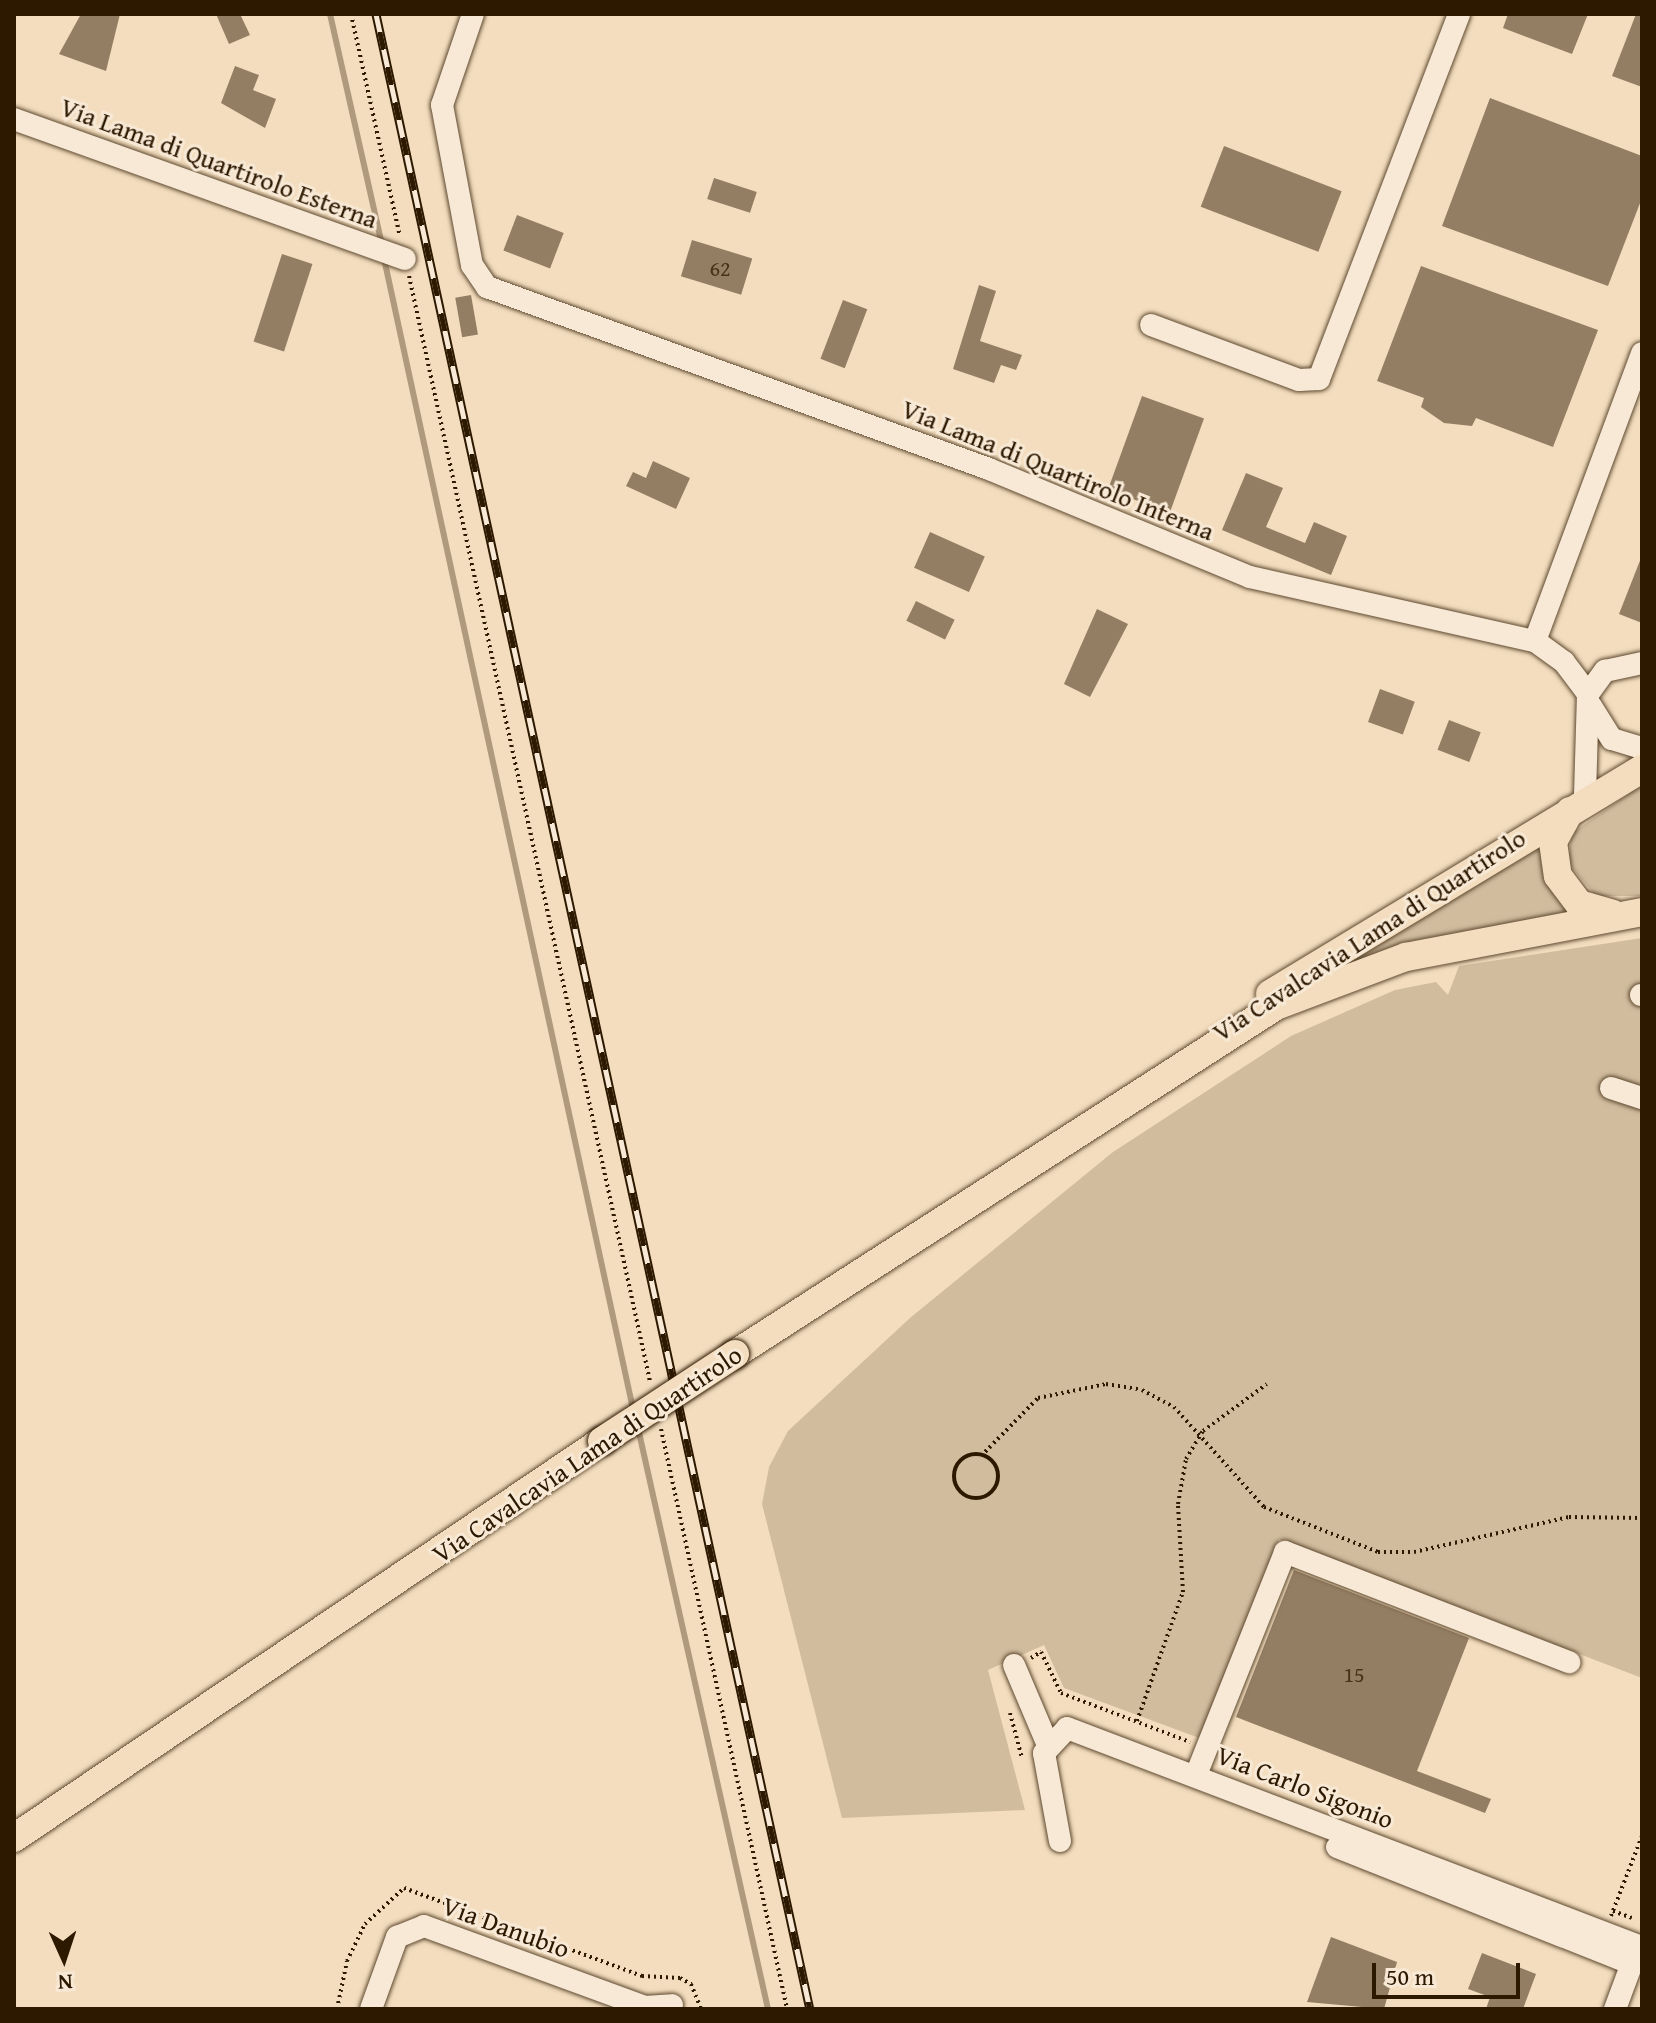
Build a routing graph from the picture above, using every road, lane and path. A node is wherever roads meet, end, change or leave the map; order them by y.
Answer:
1 (351, 14) edge
2 (473, 14) edge
3 (1459, 14) edge
4 (14, 119) edge
5 (405, 259) junction
6 (1151, 325) dead end
7 (1641, 361) edge
8 (1535, 641) junction
9 (1642, 663) edge
10 (1589, 700) junction
11 (1642, 748) edge
12 (1642, 769) edge
13 (1582, 800) junction
14 (1637, 913) edge
15 (1164, 1074) junction
16 (1611, 1088) dead end
17 (1642, 1098) edge
18 (651, 1384) dead end
19 (1267, 1384) dead end
20 (658, 1415) dead end
21 (1203, 1431) junction
22 (981, 1456) junction
23 (1642, 1518) edge
24 (1569, 1662) dead end
25 (1014, 1665) dead end
26 (1137, 1721) dead end
27 (1048, 1745) junction
28 (1196, 1775) junction
29 (14, 1838) edge
30 (1060, 1841) dead end
31 (1337, 1847) dead end
32 (1613, 1911) dead end
33 (1637, 1946) edge
34 (672, 2005) dead end
35 (371, 2009) edge
36 (787, 2009) edge
37 (1615, 2009) edge

1 - 5 path
2 - 8 street, Via Lama di Quartirolo Interna
3 - 6 street
4 - 5 street, Via Lama di Quartirolo Esterna
5 - 18 path
7 - 8 street
8 - 10 street
9 - 10 street
10 - 11 street
10 - 13 street
12 - 13 main road, Via Cavalcavia Lama di Quartirolo
13 - 14 main road, Via Cavalcavia Lama di Quartirolo
13 - 15 main road, Via Cavalcavia Lama di Quartirolo
14 - 15 main road, Via Cavalcavia Lama di Quartirolo
15 - 29 main road, Via Cavalcavia Lama di Quartirolo, bridge
16 - 17 street
19 - 21 path
20 - 36 path
21 - 22 path
21 - 23 path
21 - 26 path
22 - 22 path
24 - 28 street
25 - 27 street
27 - 28 street, Via Carlo Sigonio
27 - 30 street
28 - 33 street, Via Carlo Sigonio
31 - 33 street, Via Carlo Sigonio
32 - 33 path
33 - 37 street
34 - 35 street, Via Danubio

